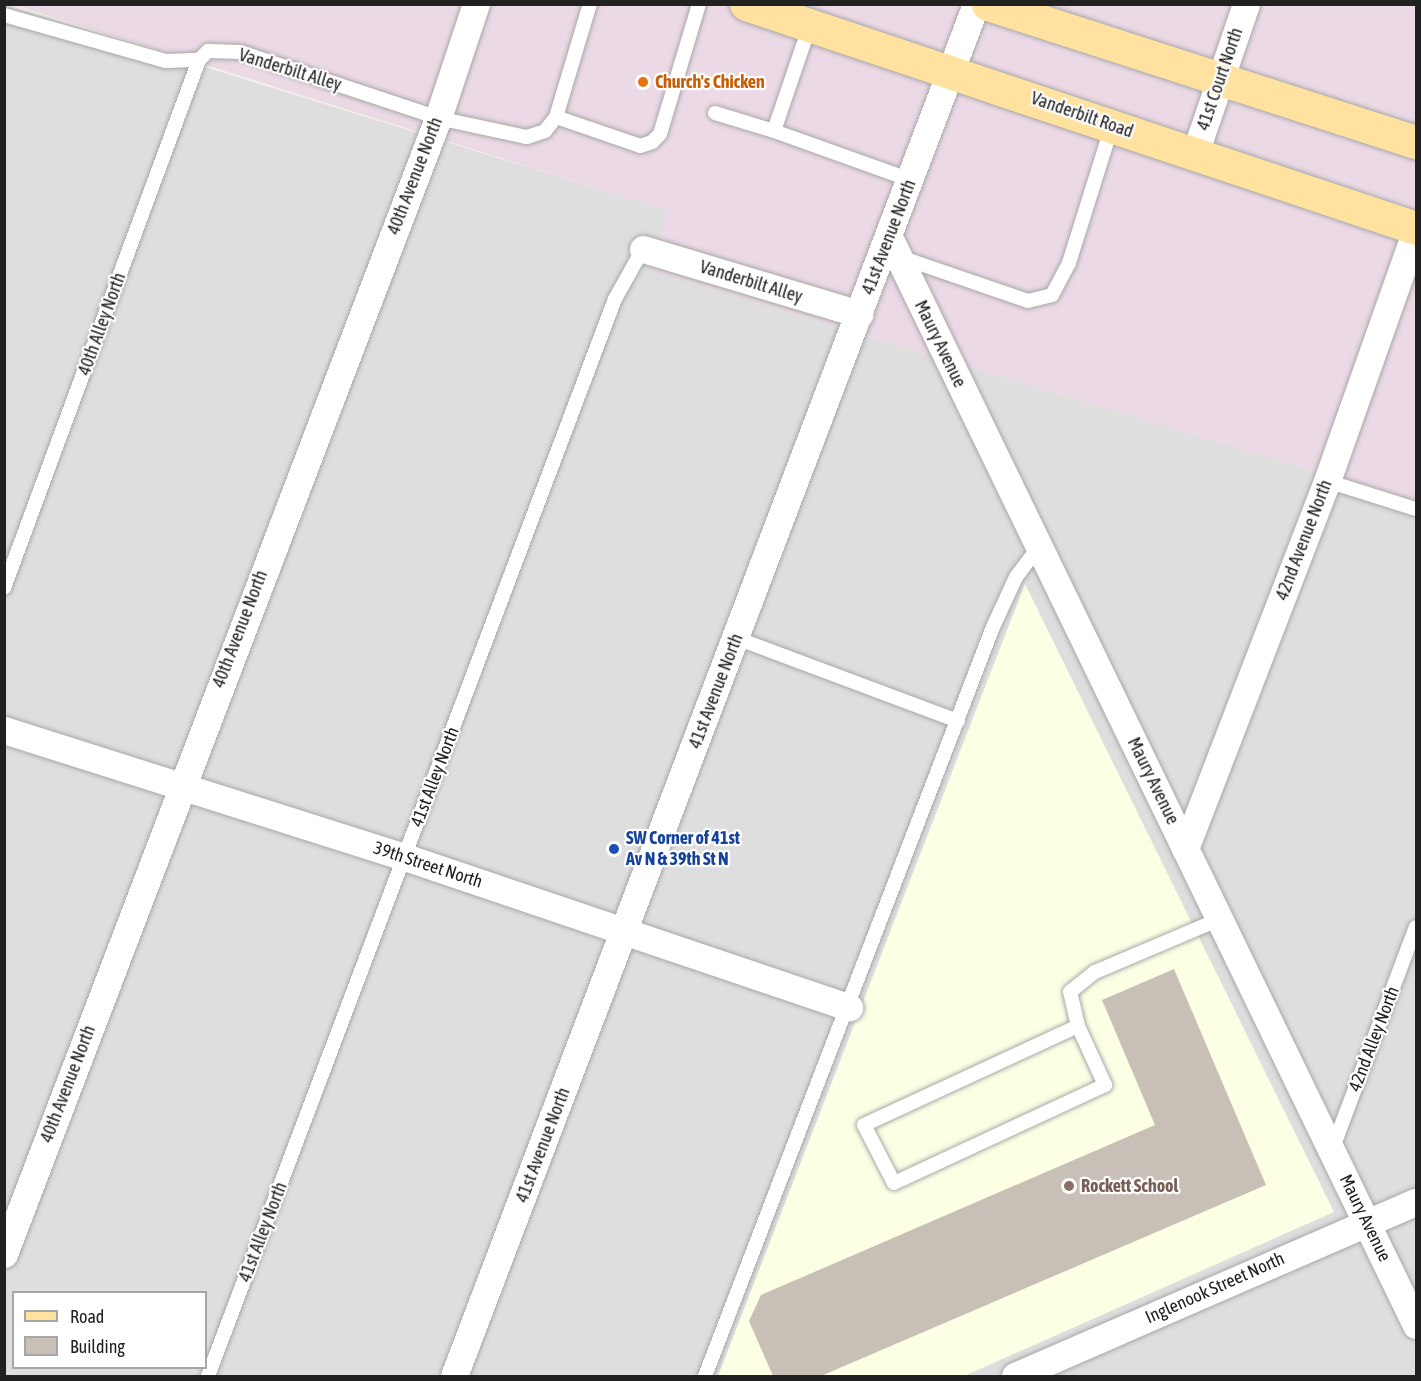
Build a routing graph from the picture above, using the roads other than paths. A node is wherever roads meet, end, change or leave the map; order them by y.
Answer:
1 (476, 4) edge
2 (590, 4) edge
3 (699, 4) edge
4 (746, 4) edge
5 (976, 4) edge
6 (988, 4) edge
7 (1246, 4) edge
8 (4, 15) edge
9 (810, 25) junction
10 (200, 60) junction
11 (952, 71) junction
12 (1221, 79) junction
13 (715, 113) dead end
14 (556, 117) junction
15 (438, 118) junction
16 (1112, 125) junction
17 (774, 131) junction
18 (1416, 142) edge
19 (1195, 153) junction
20 (911, 180) junction
21 (1416, 229) edge
22 (893, 247) junction
23 (643, 249) joint
24 (860, 314) junction
25 (1327, 481) junction
26 (1416, 509) edge
27 (1039, 547) junction
28 (4, 588) edge
29 (736, 638) junction
30 (958, 721) junction
31 (4, 730) edge
32 (179, 788) junction
33 (1185, 849) junction
34 (405, 857) junction
35 (1220, 919) junction
36 (1416, 927) edge
37 (624, 930) junction
38 (849, 1007) junction
39 (1078, 1026) junction
40 (1332, 1150) junction
41 (1416, 1202) edge
42 (1366, 1220) junction
43 (4, 1254) edge
44 (1416, 1324) edge
45 (208, 1377) edge
46 (454, 1377) edge
47 (705, 1377) edge
48 (1015, 1377) edge

1 - 15 street, 40th Avenue North
2 - 14 lane
3 - 14 lane
4 - 9 main road, Vanderbilt Road
5 - 11 street, 41st Avenue North
6 - 12 main road
7 - 12 street, 41st Court North
8 - 10 lane, Vanderbilt Alley
9 - 11 main road, Vanderbilt Road
9 - 17 lane
10 - 15 lane, Vanderbilt Alley
10 - 28 lane, 40th Alley North
11 - 16 main road, Vanderbilt Road
11 - 20 street, 41st Avenue North
12 - 18 main road
12 - 19 street, 41st Court North
13 - 17 lane
14 - 15 lane
15 - 32 street, 40th Avenue North
16 - 19 main road, Vanderbilt Road
16 - 22 lane
17 - 20 lane
19 - 21 main road, Vanderbilt Road
20 - 22 street, 41st Avenue North
21 - 25 street, 42nd Avenue North
22 - 24 street, 41st Avenue North
22 - 27 street, Maury Avenue
23 - 24 street, Vanderbilt Alley
23 - 34 lane, 41st Alley North
24 - 29 street, 41st Avenue North
25 - 26 lane
25 - 33 street, 42nd Avenue North
27 - 30 lane
27 - 33 street, Maury Avenue
29 - 30 lane
29 - 37 street, 41st Avenue North
30 - 38 lane
31 - 32 street, 39th Street North
32 - 34 street, 39th Street North
32 - 43 street, 40th Avenue North
33 - 35 street, Maury Avenue
34 - 37 street, 39th Street North
34 - 45 lane, 41st Alley North
35 - 39 lane
35 - 40 street, Maury Avenue
36 - 40 lane, 42nd Alley North
37 - 38 street, 39th Street North
37 - 46 street, 41st Avenue North
38 - 47 lane
39 - 39 lane
40 - 42 street, Maury Avenue
41 - 42 street, Inglenook Street North
42 - 44 street, Maury Avenue
42 - 48 street, Inglenook Street North

